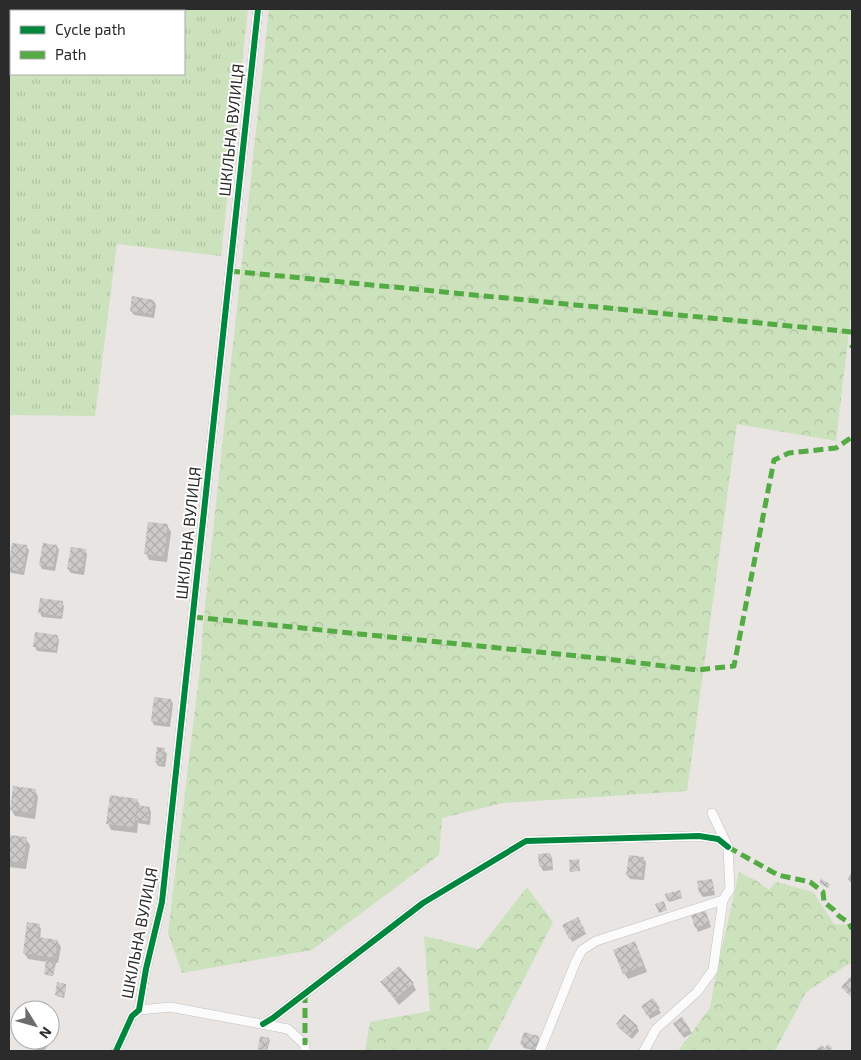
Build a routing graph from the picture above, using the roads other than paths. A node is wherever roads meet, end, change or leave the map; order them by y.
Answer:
1 (258, 9) edge
2 (712, 813) dead end
3 (728, 848) junction
4 (723, 900) junction
5 (139, 1010) junction
6 (263, 1024) junction
7 (116, 1051) edge
8 (305, 1051) edge
9 (540, 1051) edge
10 (644, 1051) edge

1 - 5 street, ШКІЛЬНА ВУЛИЦЯ
2 - 3 street
3 - 4 street
3 - 6 street
4 - 9 street
4 - 10 street
5 - 6 street
5 - 7 street, ШКІЛЬНА ВУЛИЦЯ
6 - 8 street

